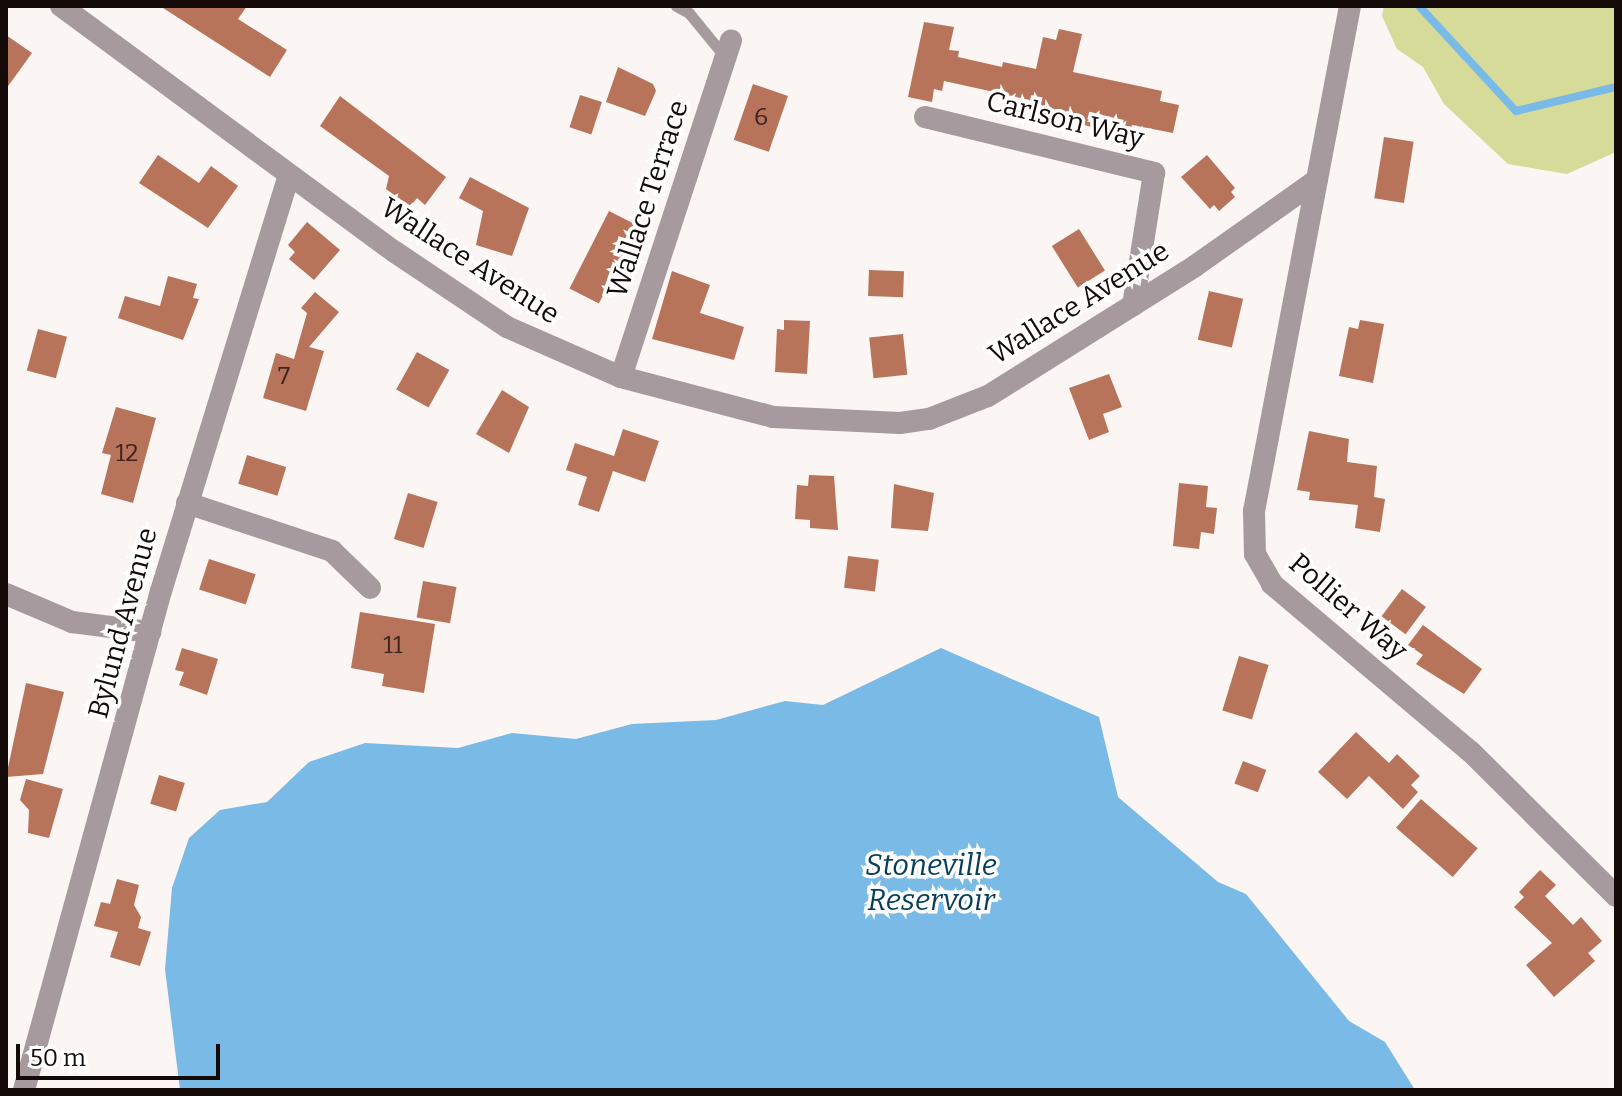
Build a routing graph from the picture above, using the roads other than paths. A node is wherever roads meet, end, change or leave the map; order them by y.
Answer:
1 (61, 6) edge
2 (676, 6) edge
3 (1350, 6) edge
4 (728, 49) joint
5 (925, 117) dead end
6 (289, 175) junction
7 (1317, 180) junction
8 (1133, 305) junction
9 (621, 377) junction
10 (187, 503) junction
11 (370, 588) dead end
12 (6, 594) edge
13 (150, 632) junction
14 (1616, 896) edge
15 (24, 1090) edge

1 - 6 street, Wallace Avenue
2 - 4 lane
3 - 7 street, Pollier Way
4 - 9 street, Wallace Terrace
5 - 8 street, Carlson Way
6 - 9 street, Wallace Avenue
6 - 10 street, Bylund Avenue
7 - 8 street, Wallace Avenue
7 - 14 street, Pollier Way
8 - 9 street, Wallace Avenue
10 - 11 street
10 - 13 street, Bylund Avenue
12 - 13 street
13 - 15 street, Bylund Avenue

